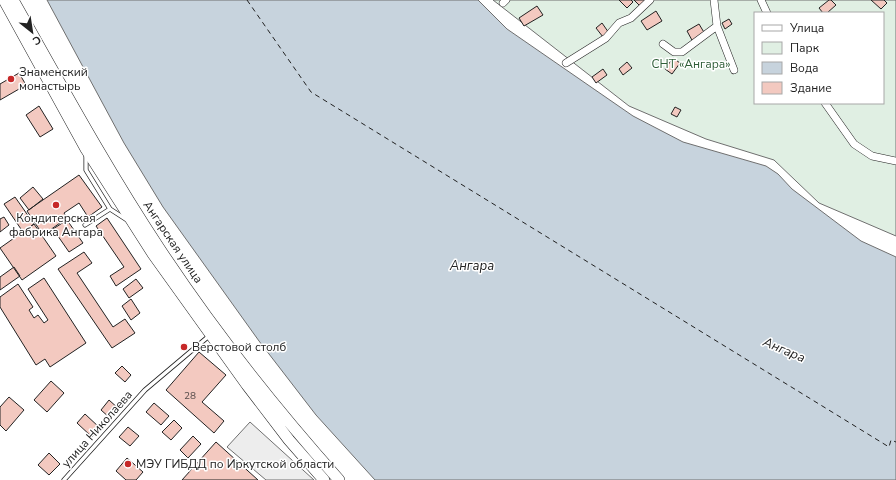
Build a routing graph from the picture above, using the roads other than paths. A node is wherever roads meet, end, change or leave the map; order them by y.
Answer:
1 (4, 0) edge
2 (13, 0) edge
3 (650, 0) edge
4 (714, 0) edge
5 (761, 0) edge
6 (767, 12) edge
7 (717, 26) junction
8 (664, 44) dead end
9 (566, 63) dead end
10 (734, 70) dead end
11 (826, 104) edge
12 (86, 150) junction
13 (896, 161) edge
14 (110, 210) junction
15 (133, 224) junction
16 (85, 225) dead end
17 (210, 335) junction
18 (64, 480) edge
19 (324, 480) edge
20 (339, 480) edge

1 - 12 main road, Ангарская улица
2 - 20 main road, Ангарская улица
3 - 9 street
4 - 7 street
5 - 6 street
7 - 8 street
7 - 10 street
11 - 13 street
12 - 14 lane
12 - 15 main road, Ангарская улица
14 - 15 lane
14 - 16 lane
15 - 17 main road, Ангарская улица
17 - 18 lane, улица Николаева
17 - 19 main road, Ангарская улица

